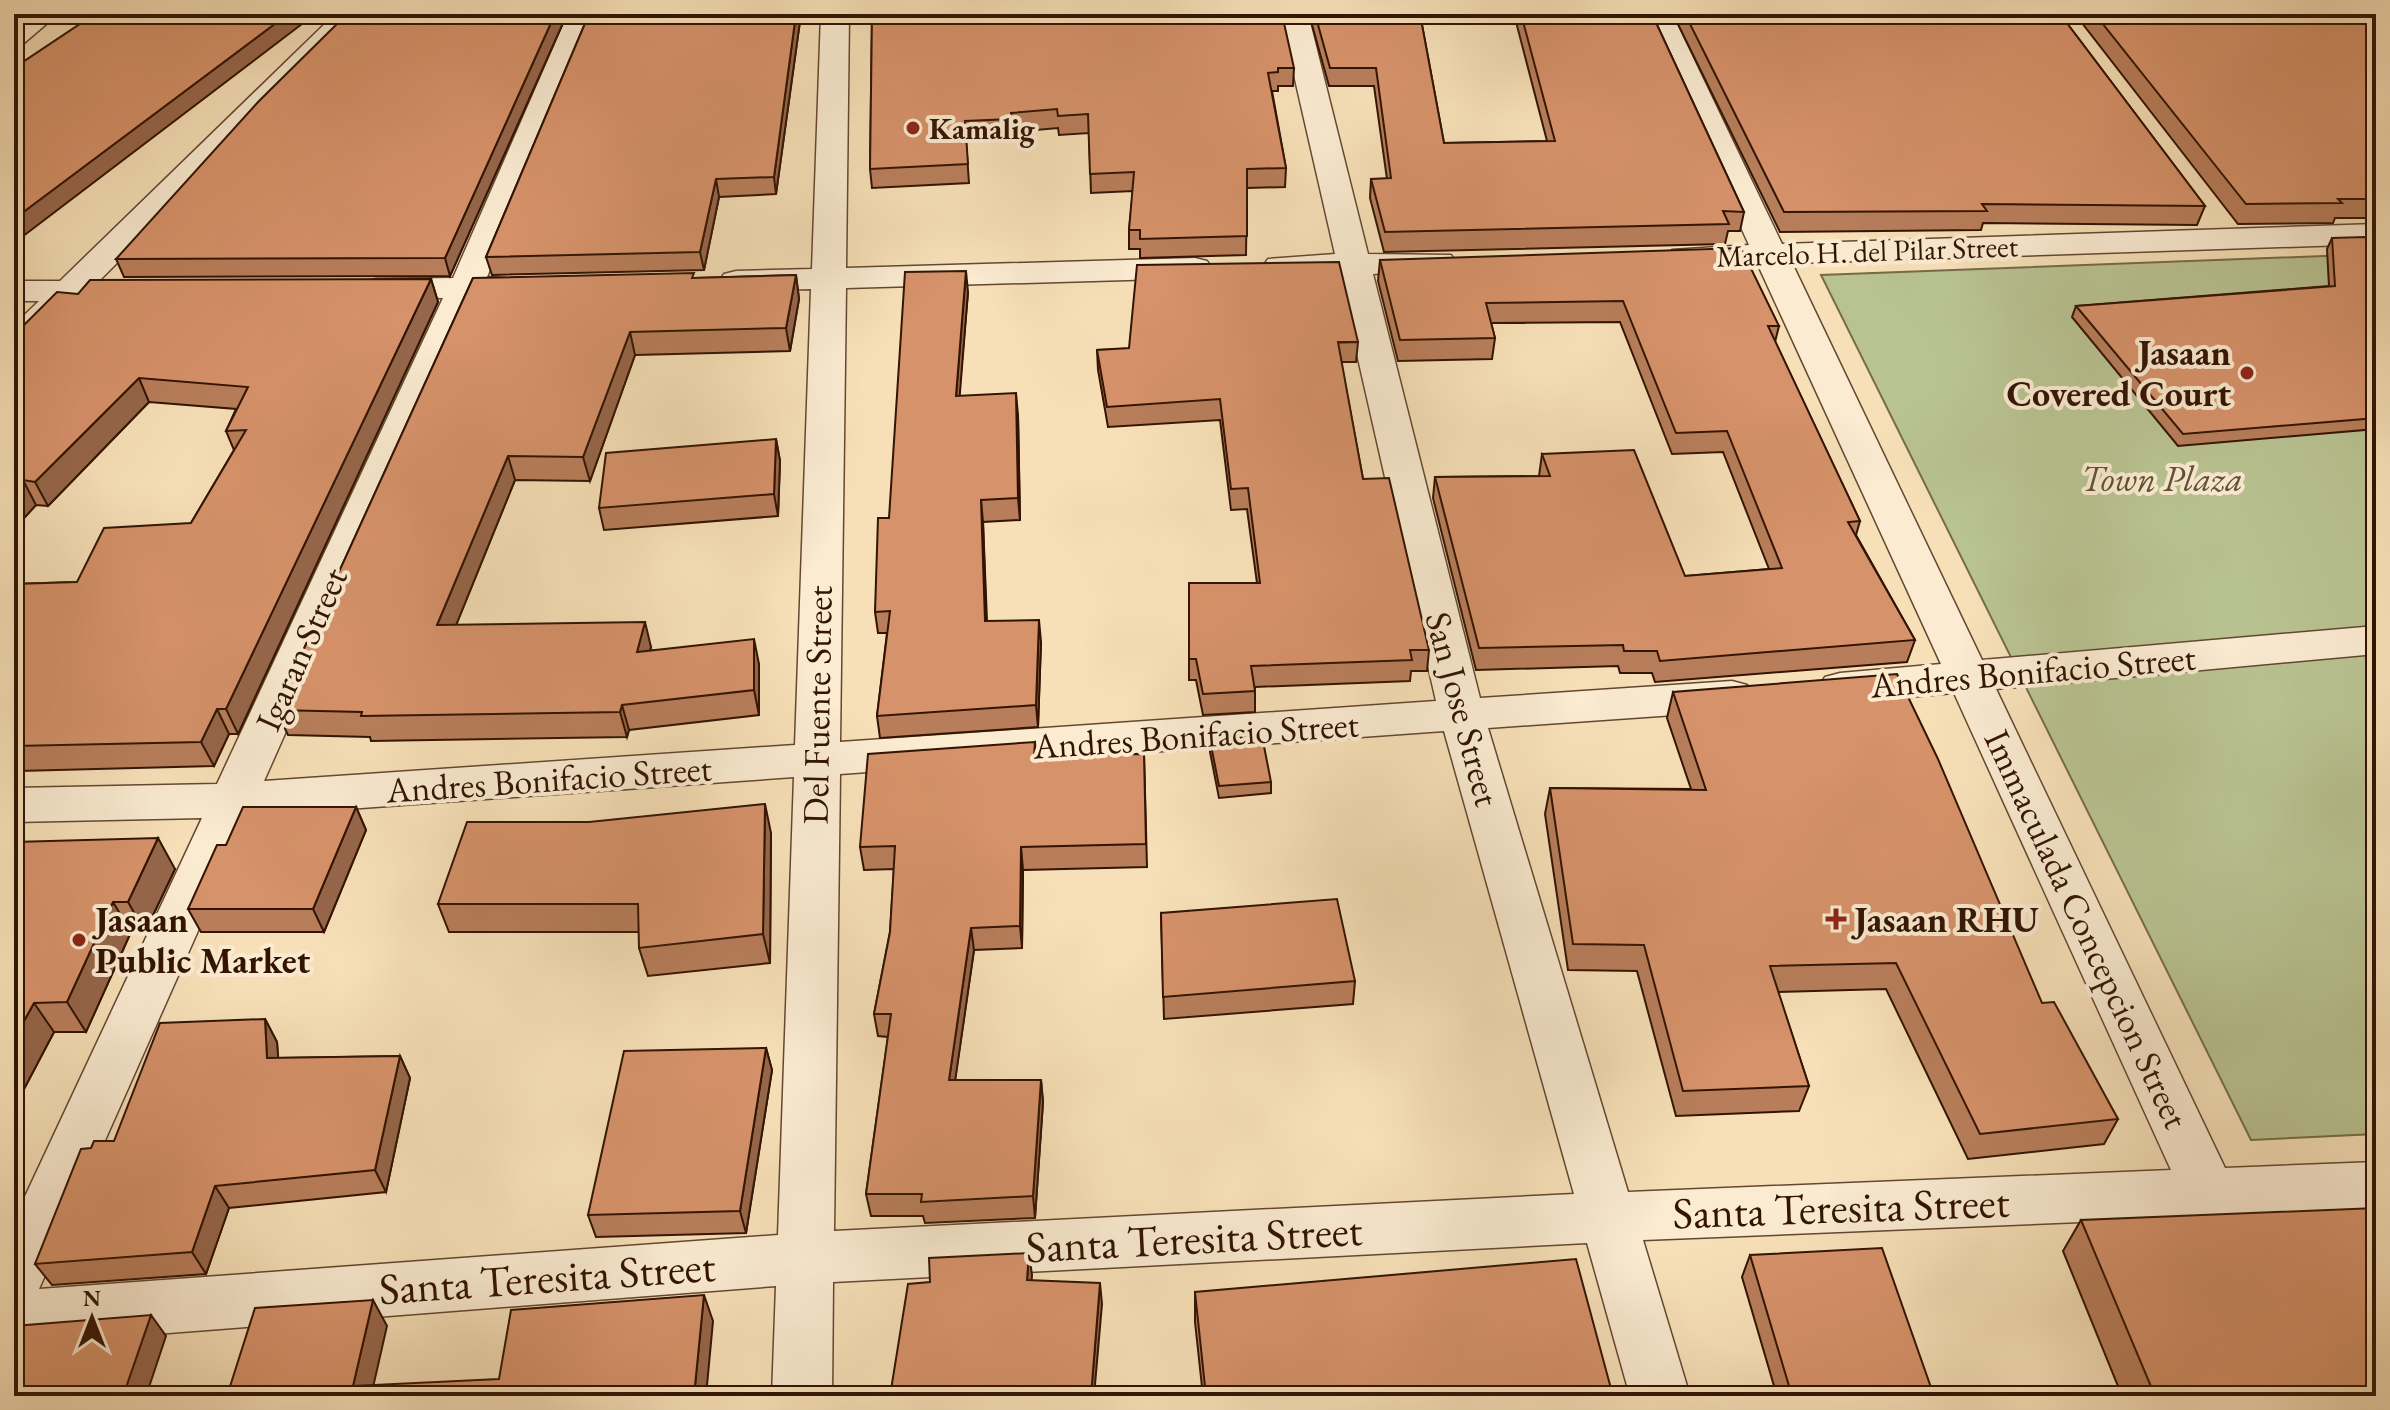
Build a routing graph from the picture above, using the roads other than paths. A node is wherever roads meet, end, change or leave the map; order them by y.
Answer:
1 (44, 14) edge
2 (351, 14) edge
3 (582, 14) edge
4 (835, 14) edge
5 (1294, 14) edge
6 (1658, 14) edge
7 (14, 37) edge
8 (2376, 234) edge
9 (1774, 255) junction
10 (1649, 258) edge
11 (1478, 261) edge
12 (1354, 264) junction
13 (828, 278) junction
14 (702, 282) edge
15 (559, 286) edge
16 (465, 289) junction
17 (337, 290) edge
18 (14, 291) edge
19 (178, 291) edge
20 (67, 292) junction
21 (14, 345) edge
22 (2376, 640) edge
23 (1971, 678) junction
24 (1462, 716) junction
25 (815, 762) junction
26 (233, 800) junction
27 (14, 805) edge
28 (2376, 1186) edge
29 (2209, 1192) junction
30 (1608, 1217) junction
31 (805, 1258) junction
32 (14, 1282) edge
33 (14, 1318) edge
34 (802, 1396) edge
35 (1660, 1396) edge

1 - 7 street
2 - 20 street
3 - 16 street, Igaran Street
4 - 13 street, Del Fuente Street
5 - 12 street, San Jose Street
6 - 9 street, Immaculada Concepcion Street
8 - 9 street, Marcelo H. del Pilar Street
9 - 10 street, Marcelo H. del Pilar Street
9 - 23 street, Immaculada Concepcion Street
11 - 12 street
12 - 13 street
12 - 24 street, San Jose Street
13 - 14 street
13 - 25 street, Del Fuente Street
15 - 16 street
16 - 17 street
16 - 26 street, Igaran Street
18 - 20 street
19 - 20 street
20 - 21 street
22 - 23 street, Andres Bonifacio Street
23 - 24 street, Andres Bonifacio Street
23 - 29 street, Immaculada Concepcion Street
24 - 25 street, Andres Bonifacio Street
24 - 30 street, San Jose Street
25 - 26 street, Andres Bonifacio Street
25 - 31 street, Del Fuente Street
26 - 27 street, Andres Bonifacio Street
26 - 32 street, Igaran Street
28 - 29 street, Santa Teresita Street
29 - 30 street, Santa Teresita Street
30 - 31 street, Santa Teresita Street
30 - 35 street, San Jose Street
31 - 33 street, Santa Teresita Street
31 - 34 street, Del Fuente Street

